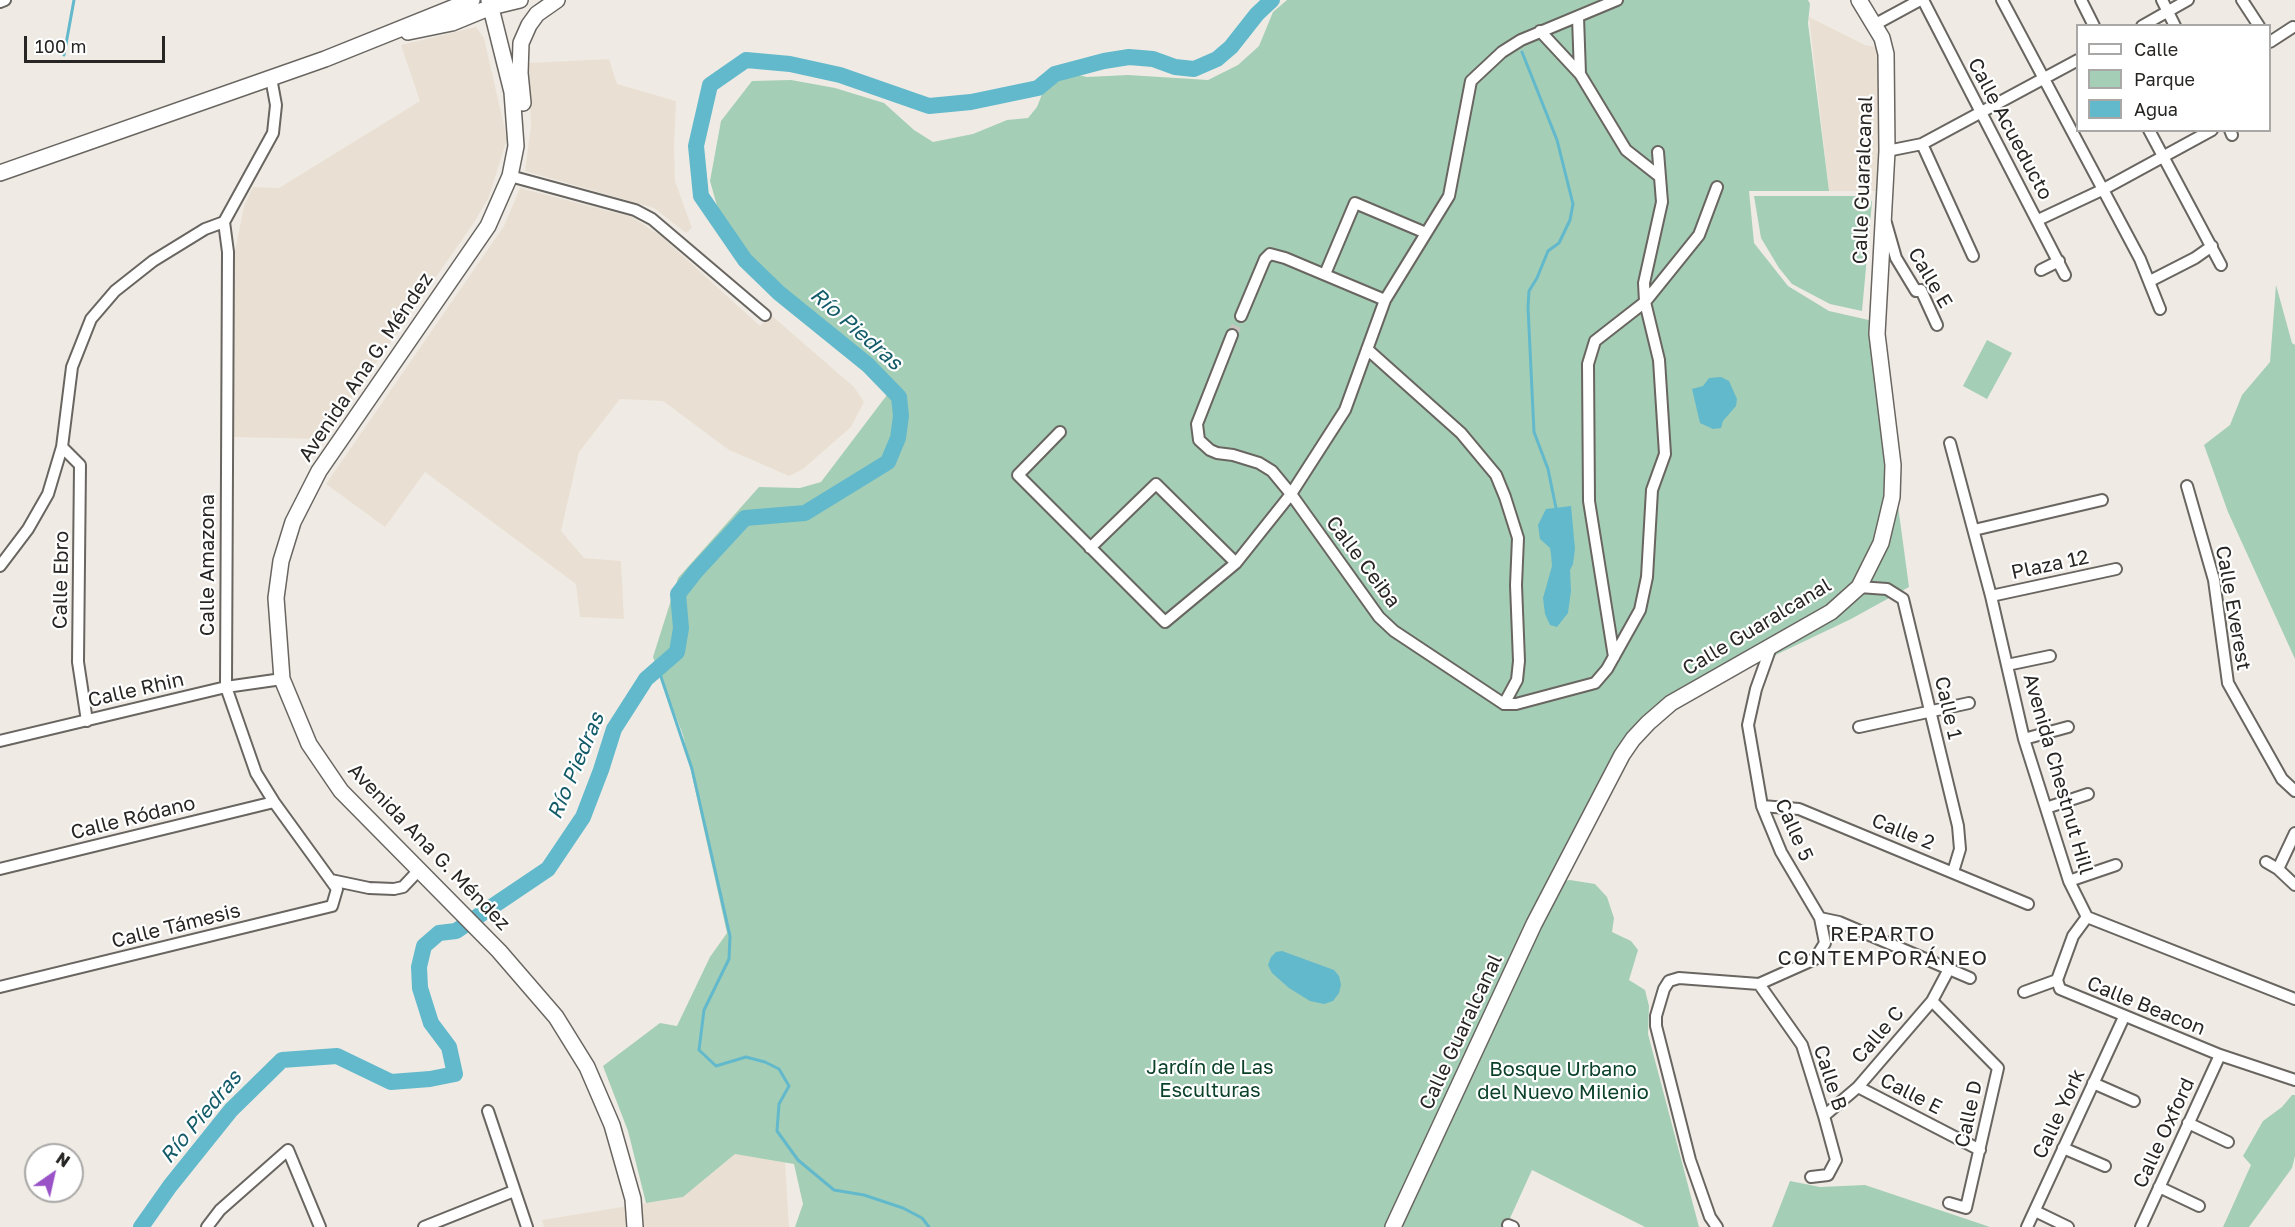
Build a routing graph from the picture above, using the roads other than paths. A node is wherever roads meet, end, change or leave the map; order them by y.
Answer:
1 (4, 0) edge
2 (472, 0) edge
3 (520, 0) edge
4 (557, 0) edge
5 (1617, 0) edge
6 (1859, 0) edge
7 (1921, 0) edge
8 (2002, 0) edge
9 (2081, 0) edge
10 (2162, 0) edge
11 (2188, 0) edge
12 (2242, 0) edge
13 (0, 2) edge
14 (492, 2) edge
15 (2168, 11) junction
16 (1578, 17) junction
17 (2093, 24) edge
18 (2145, 24) edge
19 (2174, 24) edge
20 (2258, 24) edge
21 (1874, 25) junction
22 (2293, 27) dead end
23 (1540, 31) junction
24 (390, 34) junction
25 (2271, 41) edge
26 (2076, 61) edge
27 (1580, 74) junction
28 (271, 78) junction
29 (2045, 78) junction
30 (1981, 112) junction
31 (2150, 132) edge
32 (2208, 132) edge
33 (1922, 144) junction
34 (516, 146) junction
35 (1887, 151) junction
36 (1658, 152) dead end
37 (2163, 158) junction
38 (0, 173) edge
39 (510, 176) junction
40 (1659, 176) junction
41 (1717, 187) dead end
42 (2102, 190) junction
43 (1884, 214) junction
44 (2038, 220) junction
45 (224, 222) junction
46 (1426, 233) junction
47 (2212, 246) junction
48 (1973, 256) dead end
49 (2059, 261) junction
50 (2221, 265) dead end
51 (2041, 270) dead end
52 (1325, 274) junction
53 (2065, 274) dead end
54 (2150, 281) junction
55 (1385, 300) junction
56 (1645, 302) junction
57 (2160, 309) dead end
58 (765, 315) dead end
59 (1241, 316) tunnel mouth
60 (1937, 325) dead end
61 (1232, 335) tunnel mouth
62 (1367, 349) junction
63 (1060, 432) dead end
64 (1950, 443) dead end
65 (62, 447) junction
66 (2187, 486) dead end
67 (1292, 494) junction
68 (2102, 500) dead end
69 (1974, 530) junction
70 (1090, 548) junction
71 (1236, 563) junction
72 (0, 566) edge
73 (2116, 569) dead end
74 (1859, 587) junction
75 (1991, 596) junction
76 (1771, 647) junction
77 (2050, 656) dead end
78 (1614, 657) junction
79 (2007, 665) junction
80 (282, 679) junction
81 (226, 687) junction
82 (1969, 703) dead end
83 (1504, 704) junction
84 (1930, 710) junction
85 (87, 721) junction
86 (1859, 727) dead end
87 (2068, 727) dead end
88 (2024, 739) junction
89 (0, 741) edge
90 (2295, 791) edge
91 (2088, 794) dead end
92 (274, 802) junction
93 (1762, 806) junction
94 (2046, 808) junction
95 (2295, 833) edge
96 (2266, 862) dead end
97 (2116, 866) dead end
98 (0, 869) edge
99 (2278, 869) junction
100 (419, 870) junction
101 (1953, 872) junction
102 (331, 880) junction
103 (2069, 881) junction
104 (2295, 885) edge
105 (2028, 904) dead end
106 (2087, 917) junction
107 (1820, 918) junction
108 (1949, 969) junction
109 (1970, 978) dead end
110 (2057, 980) junction
111 (1759, 984) junction
112 (0, 987) edge
113 (2024, 992) dead end
114 (2295, 999) edge
115 (1932, 1002) junction
116 (2124, 1017) junction
117 (2220, 1055) junction
118 (2295, 1080) edge
119 (2093, 1083) junction
120 (1858, 1087) junction
121 (2134, 1101) dead end
122 (488, 1112) dead end
123 (1824, 1116) junction
124 (2188, 1123) junction
125 (2228, 1142) dead end
126 (2063, 1148) junction
127 (1980, 1150) junction
128 (2105, 1166) dead end
129 (1811, 1177) dead end
130 (2159, 1187) junction
131 (514, 1191) junction
132 (1949, 1203) dead end
133 (2199, 1206) dead end
134 (2035, 1211) junction
135 (207, 1227) edge
136 (320, 1227) edge
137 (424, 1227) edge
138 (527, 1227) edge
139 (635, 1227) edge
140 (1393, 1227) edge
141 (1718, 1227) edge
142 (2026, 1227) edge
143 (2068, 1227) edge
144 (2140, 1227) edge

1 - 13 street
2 - 24 street
3 - 14 street
4 - 34 street
5 - 16 street
6 - 21 street, Calle Guaralcanal
7 - 21 street
7 - 30 street, Calle Acueducto
8 - 29 street
9 - 17 street
10 - 15 street
11 - 15 street
12 - 20 street
14 - 24 street
14 - 34 street, Avenida Ana G. Méndez
15 - 18 street
15 - 19 street
16 - 23 street
16 - 27 street
21 - 35 street, Calle Guaralcanal
22 - 25 street
23 - 27 street
23 - 46 street
24 - 28 street
26 - 29 street
27 - 40 street
28 - 38 street
28 - 45 street
29 - 30 street
29 - 42 street
30 - 33 street
30 - 44 street, Calle Acueducto
31 - 37 street
32 - 37 street
33 - 35 street
33 - 48 street
34 - 39 street, Avenida Ana G. Méndez
35 - 43 street, Calle Guaralcanal
36 - 40 street
37 - 42 street
37 - 47 street
39 - 58 street
39 - 80 street, Avenida Ana G. Méndez
40 - 56 street
41 - 56 street
42 - 44 street
42 - 54 street
43 - 60 street, Calle E
43 - 74 street, Calle Guaralcanal
44 - 49 street, Calle Acueducto
45 - 65 street
45 - 81 street, Calle Amazona
46 - 52 street
46 - 55 street
47 - 50 street
47 - 54 street
49 - 51 street
49 - 53 street, Calle Acueducto
52 - 55 street
52 - 59 street
54 - 57 street
55 - 62 street
56 - 78 street
56 - 78 street
61 - 67 street, Calle Ceiba
62 - 67 street
62 - 83 street
63 - 70 street
64 - 69 street, Avenida Chestnut Hill
65 - 72 street
65 - 85 street, Calle Ebro
66 - 90 street, Calle Everest
67 - 71 street
67 - 83 street, Calle Ceiba
68 - 69 street
69 - 75 street, Avenida Chestnut Hill
70 - 71 street
70 - 71 street
73 - 75 street, Plaza 12
74 - 76 street, Calle Guaralcanal
74 - 84 street, Calle 1
75 - 79 street, Avenida Chestnut Hill
76 - 93 street, Calle 5
76 - 140 street, Calle Guaralcanal
77 - 79 street
78 - 83 street
79 - 88 street, Avenida Chestnut Hill
80 - 81 street, Calle Rhin
80 - 100 street, Avenida Ana G. Méndez
81 - 85 street, Calle Rhin
81 - 92 street, Calle Amazona
82 - 84 street
84 - 86 street
84 - 101 street, Calle 1
85 - 89 street, Calle Rhin
87 - 88 street
88 - 94 street, Avenida Chestnut Hill
91 - 94 street
92 - 98 street, Calle Ródano
92 - 102 street, Calle Amazona
93 - 101 street, Calle 2
93 - 107 street, Calle 5
94 - 103 street, Avenida Chestnut Hill
95 - 99 street
96 - 99 street
97 - 103 street
99 - 104 street
100 - 102 street
100 - 139 street, Avenida Ana G. Méndez
101 - 105 street, Calle 2
102 - 112 street, Calle Támesis
103 - 106 street, Avenida Chestnut Hill
106 - 110 street
106 - 114 street
107 - 108 street
107 - 111 street, Calle 5
108 - 109 street
108 - 115 street, Calle C
110 - 113 street
110 - 116 street, Calle Beacon
111 - 123 street, Calle B
111 - 141 street
115 - 120 street, Calle C
115 - 127 street, Calle D
116 - 117 street, Calle Beacon
116 - 119 street, Calle York
117 - 118 street, Calle Beacon
117 - 124 street, Calle Oxford
119 - 121 street
119 - 126 street, Calle York
120 - 123 street, Calle C
120 - 127 street, Calle E
122 - 131 street
123 - 129 street, Calle B
124 - 125 street
124 - 130 street, Calle Oxford
126 - 128 street
126 - 134 street, Calle York
127 - 132 street, Calle D
130 - 133 street
130 - 144 street, Calle Oxford
131 - 137 street
131 - 138 street
134 - 142 street, Calle York
134 - 143 street
135 - 136 street

